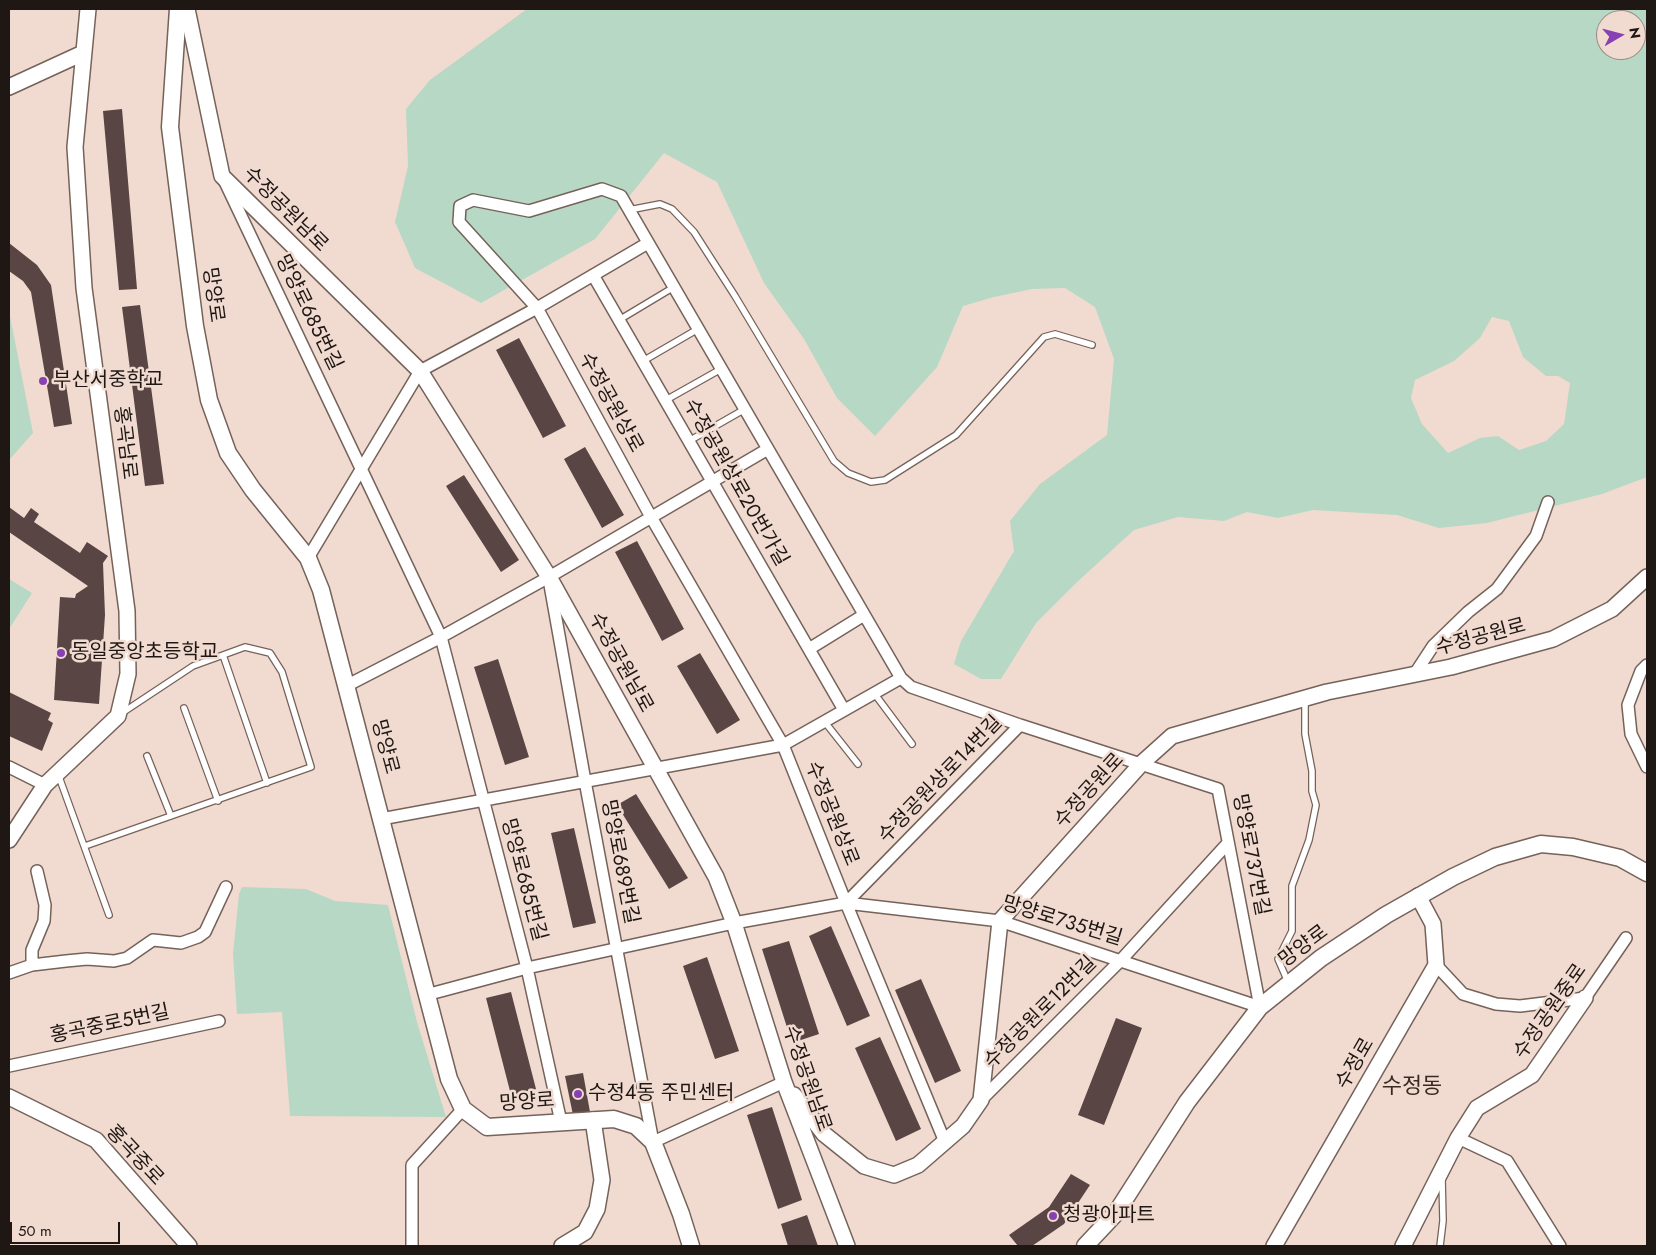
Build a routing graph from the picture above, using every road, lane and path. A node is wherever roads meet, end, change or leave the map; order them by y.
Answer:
1 (88, 9) edge
2 (178, 9) edge
3 (186, 9) edge
4 (84, 53) junction
5 (9, 87) edge
6 (222, 176) junction
7 (629, 210) junction
8 (648, 243) junction
9 (593, 275) junction
10 (674, 287) junction
11 (537, 308) junction
12 (619, 320) junction
13 (698, 329) junction
14 (1092, 345) dead end
15 (643, 361) junction
16 (721, 369) junction
17 (420, 371) junction
18 (666, 400) junction
19 (745, 409) junction
20 (688, 441) junction
21 (768, 449) junction
22 (361, 467) junction
23 (712, 482) junction
24 (1548, 502) dead end
25 (651, 516) junction
26 (308, 558) junction
27 (549, 577) junction
28 (1647, 577) edge
29 (864, 614) junction
30 (441, 637) junction
31 (808, 649) junction
32 (224, 654) junction
33 (1647, 666) edge
34 (1414, 675) junction
35 (901, 678) junction
36 (346, 686) junction
37 (874, 693) junction
38 (1304, 699) junction
39 (184, 708) dead end
40 (844, 710) junction
41 (118, 716) junction
42 (824, 721) junction
43 (1020, 726) junction
44 (912, 744) dead end
45 (783, 745) junction
46 (147, 756) dead end
47 (1142, 763) junction
48 (858, 764) dead end
49 (9, 767) edge
50 (1647, 767) edge
51 (656, 768) junction
52 (57, 772) junction
53 (585, 781) junction
54 (267, 783) junction
55 (44, 785) junction
56 (218, 801) junction
57 (482, 801) junction
58 (171, 816) junction
59 (381, 819) junction
60 (9, 840) edge
61 (1228, 843) junction
62 (85, 846) junction
63 (37, 871) dead end
64 (1647, 873) edge
65 (226, 887) dead end
66 (1418, 896) junction
67 (846, 903) junction
68 (109, 915) dead end
69 (1000, 920) junction
70 (734, 923) junction
71 (1626, 938) dead end
72 (616, 950) junction
73 (1120, 960) junction
74 (32, 965) junction
75 (1436, 965) junction
76 (527, 968) junction
77 (9, 973) edge
78 (1289, 984) junction
79 (426, 995) junction
80 (1585, 998) junction
81 (1260, 1007) junction
82 (219, 1021) dead end
83 (9, 1066) edge
84 (784, 1082) junction
85 (9, 1097) edge
86 (981, 1100) junction
87 (463, 1109) junction
88 (593, 1120) junction
89 (562, 1122) junction
90 (1458, 1138) junction
91 (653, 1142) junction
92 (945, 1142) junction
93 (1442, 1171) junction
94 (189, 1246) edge
95 (412, 1246) edge
96 (562, 1246) edge
97 (691, 1246) edge
98 (847, 1246) edge
99 (1085, 1246) edge
100 (1274, 1246) edge
101 (1403, 1246) edge
102 (1440, 1246) edge
103 (1560, 1246) edge

1 - 4 street, 홍곡남로
2 - 26 main road, 망양로
3 - 6 street, 수정공원남로
4 - 5 street
4 - 41 street, 홍곡남로
6 - 17 street, 수정공원남로
6 - 22 street, 망양로685번길
7 - 8 street, 수정공원상로
7 - 11 street, 수정공원상로
7 - 14 lane
8 - 9 street
8 - 10 street, 수정공원상로
9 - 11 street
9 - 12 street, 수정공원상로20번가길
10 - 12 lane
10 - 13 street, 수정공원상로
11 - 17 street
11 - 25 street, 수정공원상로
12 - 15 street, 수정공원상로20번가길
13 - 15 lane
13 - 16 street, 수정공원상로
15 - 18 street, 수정공원상로20번가길
16 - 18 lane
16 - 19 street, 수정공원상로
17 - 22 street
17 - 27 street, 수정공원남로
18 - 20 street, 수정공원상로20번가길
19 - 20 lane
19 - 21 street, 수정공원상로
20 - 23 street, 수정공원상로20번가길
21 - 23 street
21 - 29 street, 수정공원상로
22 - 26 street
22 - 30 street, 망양로685번길
23 - 25 street
23 - 31 street, 수정공원상로20번가길
24 - 34 street
25 - 27 street
25 - 45 street, 수정공원상로
26 - 36 main road, 망양로
27 - 30 street
27 - 51 street, 수정공원남로
27 - 53 street, 망양로689번길
28 - 34 street, 수정공원로
29 - 31 street
29 - 35 street, 수정공원상로
30 - 36 street
30 - 57 street, 망양로685번길
31 - 40 street, 수정공원상로20번가길
32 - 41 lane
32 - 54 lane
32 - 54 lane
33 - 50 street
34 - 38 street, 수정공원로
35 - 37 street
35 - 43 street
36 - 59 main road, 망양로
37 - 40 street
37 - 44 lane
38 - 47 street, 수정공원로
38 - 78 lane
39 - 56 lane
40 - 42 street
41 - 52 street
42 - 45 street
42 - 48 lane
43 - 47 street
43 - 67 street, 수정공원상로14번길
45 - 51 street
45 - 67 street, 수정공원상로
46 - 58 lane
47 - 61 street, 망양로737번길
47 - 69 street, 수정공원로
49 - 55 street
51 - 53 street, 망양로689번길
51 - 70 street, 수정공원남로
52 - 55 street
52 - 62 lane
53 - 57 street, 망양로685번길
53 - 72 street, 망양로689번길
54 - 56 lane
55 - 60 street
56 - 58 lane
57 - 59 street
57 - 76 street, 망양로685번길
58 - 62 lane
59 - 79 main road, 망양로
61 - 73 street, 수정공원로12번길
61 - 81 street, 망양로737번길
62 - 68 lane
63 - 74 street
64 - 66 main road, 망양로
65 - 74 street
66 - 75 street
66 - 78 main road, 망양로
67 - 69 street, 망양로735번길
67 - 70 street
67 - 92 street, 수정공원상로
69 - 73 street, 망양로735번길
69 - 86 street
70 - 72 street, 망양로689번길
70 - 84 street, 수정공원남로
71 - 80 street, 수정공원중로
72 - 76 street, 망양로685번길
72 - 91 street, 망양로689번길
73 - 81 street, 망양로735번길
73 - 86 street, 수정공원로12번길
74 - 77 street
75 - 80 street
75 - 100 street, 수정로
76 - 79 street
76 - 89 street, 망양로685번길
78 - 81 main road, 망양로
79 - 87 main road, 망양로
80 - 90 street, 수정공원중로
81 - 99 main road, 망양로
82 - 83 street, 홍곡중로5번길
84 - 91 street
84 - 92 street
84 - 98 street, 수정공원남로
85 - 94 street, 홍곡중로
86 - 92 street
87 - 89 main road, 망양로
87 - 95 street
88 - 89 main road, 망양로
88 - 91 main road, 망양로
88 - 96 street
90 - 93 street, 수정공원중로
90 - 103 street
91 - 97 main road, 망양로
93 - 101 street, 수정공원중로
93 - 102 lane

